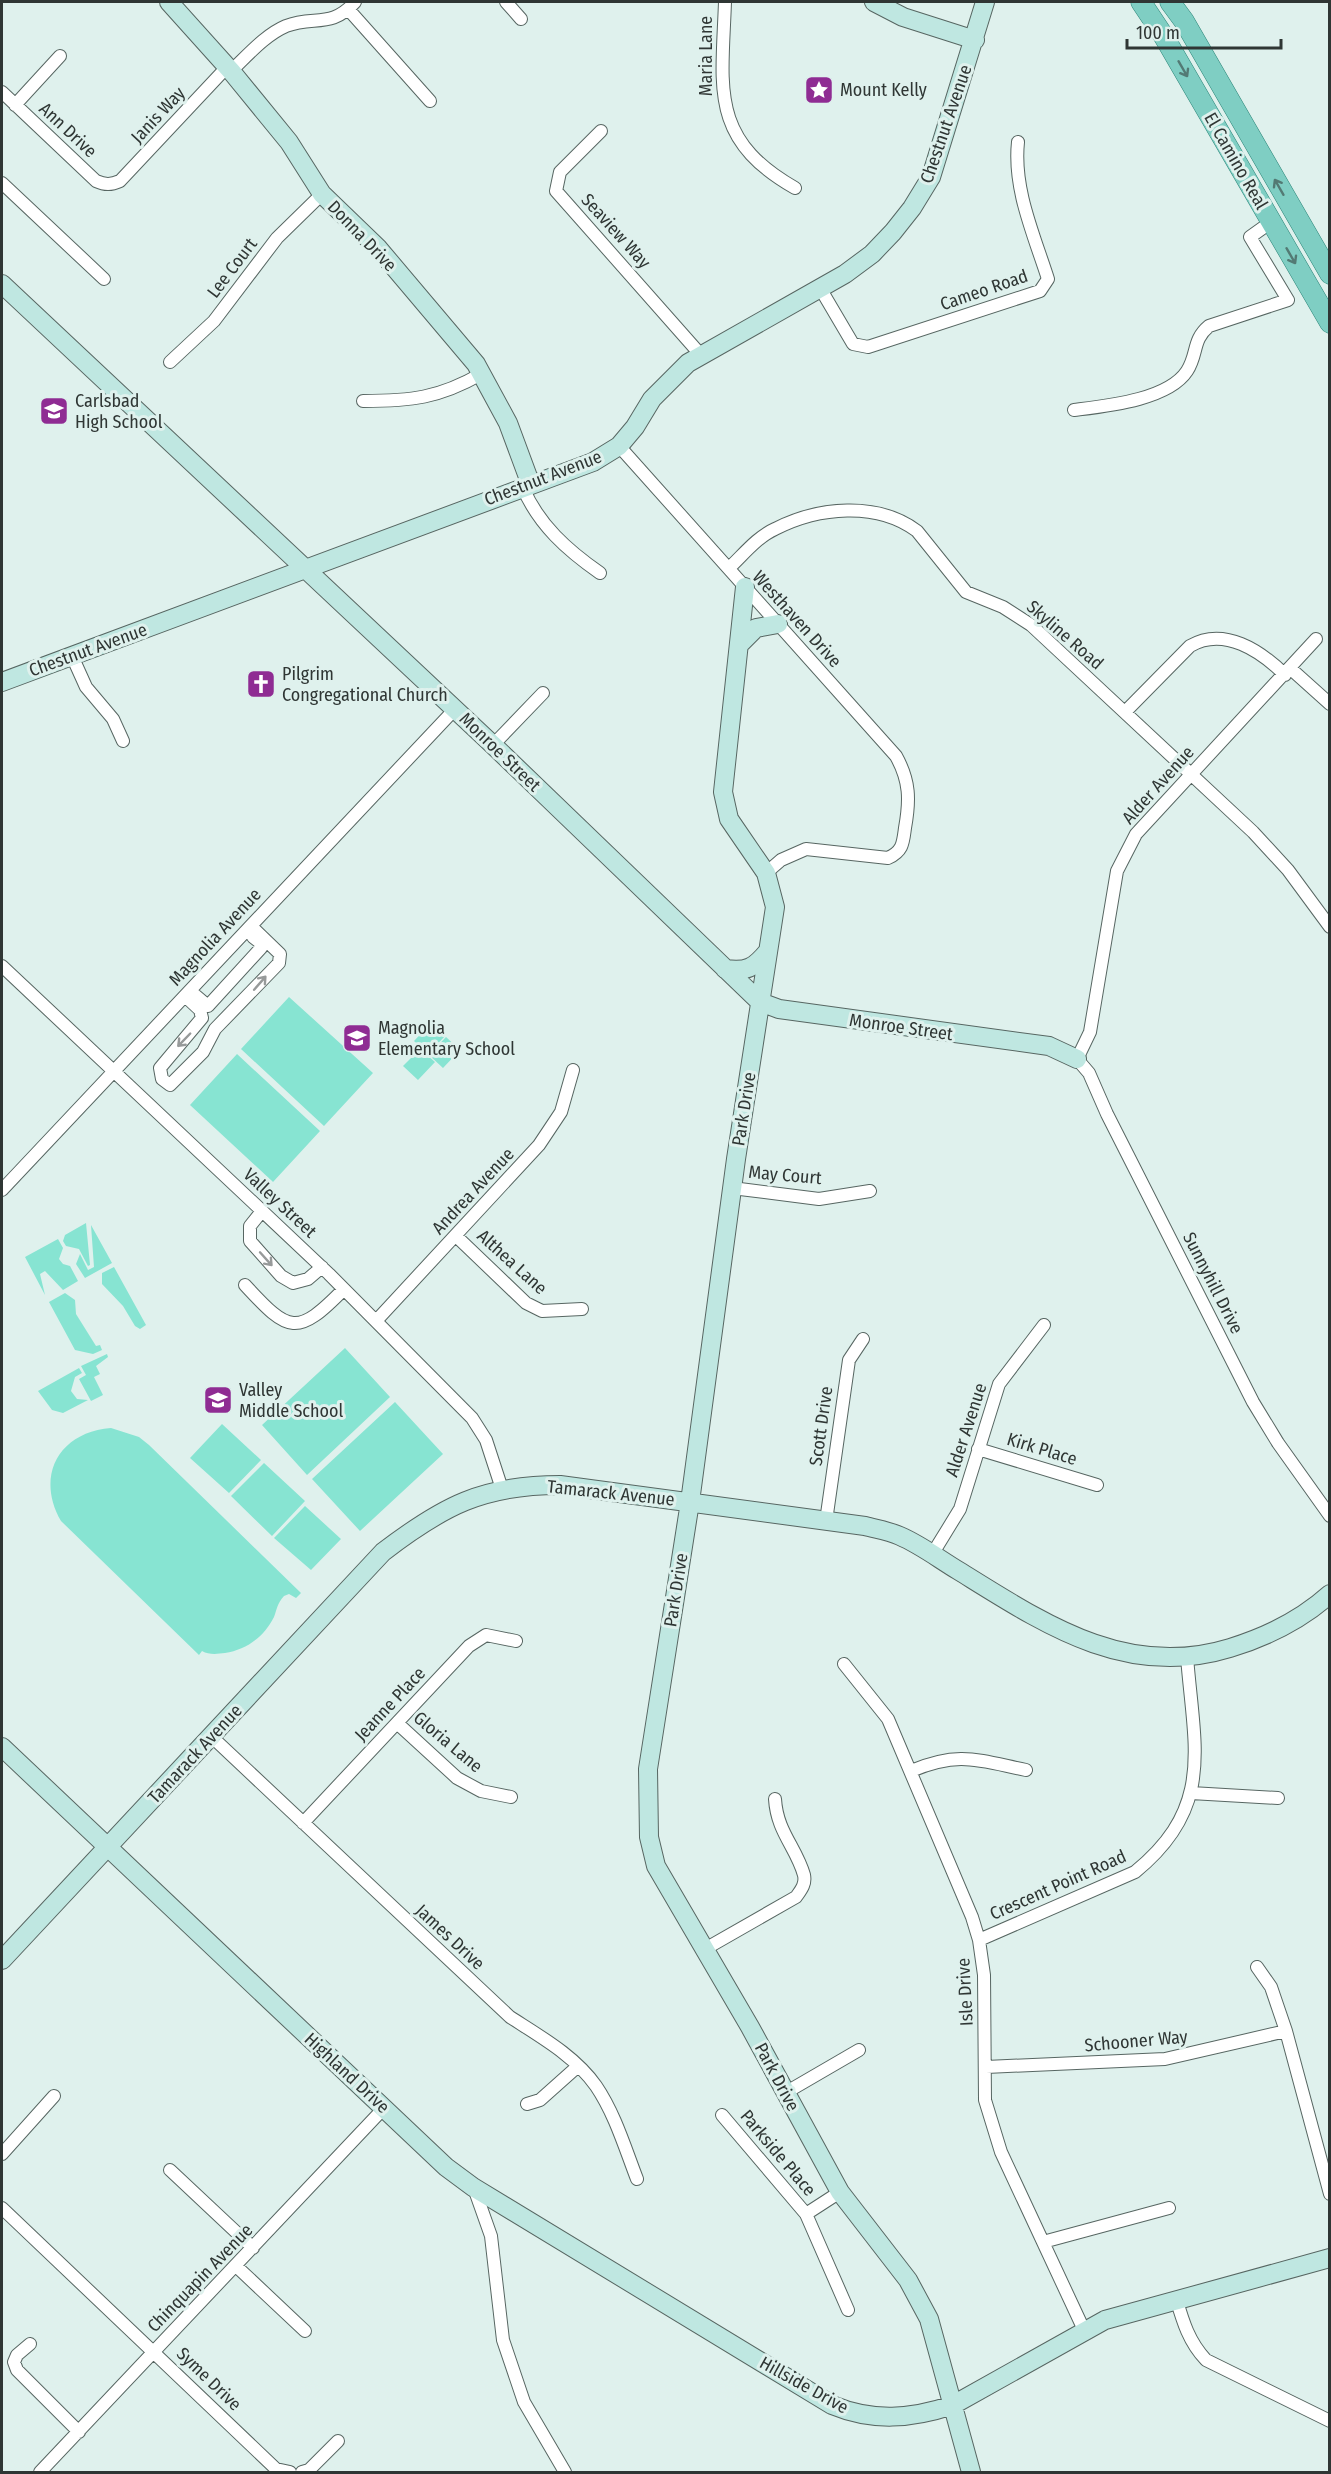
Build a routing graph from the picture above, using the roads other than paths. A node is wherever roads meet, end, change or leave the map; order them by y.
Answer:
1 (169, 2) edge
2 (506, 2) edge
3 (724, 2) edge
4 (874, 2) edge
5 (985, 2) edge
6 (1141, 2) edge
7 (1170, 2) edge
8 (352, 5) edge
9 (521, 19) dead end
10 (975, 40) junction
11 (60, 56) dead end
12 (229, 69) junction
13 (2, 92) edge
14 (430, 101) dead end
15 (15, 105) junction
16 (602, 131) dead end
17 (1018, 142) dead end
18 (2, 183) edge
19 (113, 184) joint
20 (795, 188) dead end
21 (322, 194) junction
22 (1271, 222) junction
23 (1329, 274) edge
24 (104, 279) dead end
25 (2, 284) edge
26 (820, 288) junction
27 (1329, 323) edge
28 (700, 354) junction
29 (170, 362) dead end
30 (481, 375) junction
31 (363, 401) dead end
32 (1074, 411) dead end
33 (619, 446) junction
34 (527, 486) junction
35 (729, 568) junction
36 (303, 570) junction
37 (600, 573) dead end
38 (745, 587) junction
39 (778, 624) junction
40 (1316, 639) dead end
41 (740, 644) junction
42 (72, 656) junction
43 (1288, 672) junction
44 (2, 682) edge
45 (543, 693) dead end
46 (1329, 704) edge
47 (455, 709) junction
48 (1125, 712) junction
49 (123, 741) dead end
50 (493, 745) junction
51 (1191, 775) junction
52 (765, 873) junction
53 (1329, 927) edge
54 (248, 928) junction
55 (768, 951) junction
56 (2, 966) edge
57 (725, 969) junction
58 (187, 993) junction
59 (760, 1002) junction
60 (208, 1006) junction
61 (223, 1022) junction
62 (1077, 1059) junction
63 (573, 1070) dead end
64 (113, 1072) junction
65 (732, 1188) junction
66 (2, 1190) edge
67 (870, 1191) dead end
68 (262, 1211) junction
69 (456, 1236) junction
70 (322, 1267) junction
71 (245, 1285) dead end
72 (344, 1289) junction
73 (582, 1309) dead end
74 (375, 1321) junction
75 (1044, 1325) dead end
76 (863, 1339) dead end
77 (978, 1449) junction
78 (1097, 1485) dead end
79 (502, 1489) junction
80 (690, 1502) junction
81 (1329, 1516) edge
82 (826, 1521) junction
83 (933, 1553) junction
84 (1329, 1594) edge
85 (516, 1641) dead end
86 (1187, 1657) junction
87 (844, 1664) dead end
88 (398, 1723) junction
89 (212, 1736) junction
90 (2, 1747) edge
91 (1026, 1770) dead end
92 (910, 1771) junction
93 (1191, 1793) junction
94 (511, 1797) dead end
95 (1278, 1798) dead end
96 (775, 1799) dead end
97 (303, 1823) junction
98 (108, 1847) junction
99 (979, 1940) junction
100 (705, 1949) junction
101 (2, 1960) edge
102 (1257, 1967) dead end
103 (1286, 2031) junction
104 (859, 2050) dead end
105 (578, 2067) junction
106 (986, 2067) junction
107 (785, 2093) junction
108 (54, 2096) dead end
109 (526, 2104) dead end
110 (384, 2108) junction
111 (722, 2115) dead end
112 (2, 2154) edge
113 (170, 2170) dead end
114 (637, 2180) dead end
115 (473, 2187) junction
116 (840, 2192) junction
117 (1329, 2194) edge
118 (2, 2208) edge
119 (1169, 2208) dead end
120 (806, 2214) junction
121 (1043, 2242) junction
122 (253, 2248) junction
123 (1329, 2258) edge
124 (236, 2266) junction
125 (1176, 2298) junction
126 (848, 2310) dead end
127 (1084, 2330) junction
128 (305, 2331) dead end
129 (30, 2344) dead end
130 (154, 2352) junction
131 (952, 2405) junction
132 (1329, 2419) edge
133 (79, 2432) junction
134 (338, 2441) dead end
135 (546, 2443) junction
136 (40, 2472) edge
137 (290, 2472) edge
138 (302, 2472) edge
139 (550, 2472) edge
140 (565, 2472) edge
141 (971, 2472) edge

1 - 12 main road, Donna Drive
2 - 9 street
3 - 20 street, Maria Lane
4 - 10 main road
5 - 10 main road, Chestnut Avenue
6 -> 22 main road, El Camino Real
23 -> 7 main road, El Camino Real
8 - 12 street, Janis Way
8 - 14 street
10 - 26 main road, Chestnut Avenue
11 - 15 street
12 - 19 street, Janis Way
12 - 21 main road, Donna Drive
13 - 15 street, Ann Drive
15 - 19 street, Ann Drive
16 - 28 street, Seaview Way
17 - 26 street, Cameo Road
18 - 24 street
21 - 29 street, Lee Court
21 - 30 main road, Donna Drive
22 -> 27 main road, El Camino Real
22 - 32 street
25 - 36 main road, Monroe Street
26 - 28 main road, Chestnut Avenue
28 - 33 main road, Chestnut Avenue
30 - 31 street
30 - 34 main road, Donna Drive
33 - 34 main road, Chestnut Avenue
33 - 35 street, Westhaven Drive
34 - 36 main road, Chestnut Avenue
34 - 37 street
35 - 38 street, Westhaven Drive
35 - 48 street, Skyline Road
36 - 42 main road, Chestnut Avenue
36 - 47 main road, Monroe Street
38 - 39 street, Westhaven Drive
38 - 41 main road, Park Drive
39 - 41 main road
39 - 52 street, Westhaven Drive
40 - 43 street, Alder Avenue
41 - 52 main road, Park Drive
42 - 44 main road, Chestnut Avenue
42 - 49 street
43 - 46 street
43 - 48 street
43 - 51 street, Alder Avenue
45 - 50 street
47 - 50 main road, Monroe Street
47 - 54 street, Magnolia Avenue
48 - 51 street, Skyline Road
50 - 57 main road, Monroe Street
51 - 53 street, Skyline Road
51 - 62 street, Alder Avenue
52 - 55 main road, Park Drive
54 - 58 street, Magnolia Avenue
54 - 60 street
61 -> 54 street
55 - 57 main road
55 - 59 main road, Park Drive
56 - 64 street, Valley Street
57 - 59 main road, Monroe Street
58 - 60 street
58 -> 61 street
58 - 64 street, Magnolia Avenue
59 - 62 main road, Monroe Street
59 - 65 main road, Park Drive
60 - 61 street
62 - 81 street, Sunnyhill Drive
63 - 69 street, Andrea Avenue
64 - 66 street, Magnolia Avenue
64 - 68 street, Valley Street
65 - 67 street, May Court
65 - 80 main road, Park Drive
68 - 70 street, Valley Street
68 -> 70 street
69 - 73 street, Althea Lane
69 - 74 street, Andrea Avenue
70 - 72 street, Valley Street
71 - 72 street
72 - 74 street, Valley Street
74 - 79 street, Valley Street
75 - 77 street, Alder Avenue
76 - 82 street, Scott Drive
77 - 78 street, Kirk Place
77 - 83 street, Alder Avenue
79 - 80 main road, Tamarack Avenue
79 - 89 main road, Tamarack Avenue
80 - 82 main road, Tamarack Avenue
80 - 100 main road, Park Drive
82 - 83 main road, Tamarack Avenue
83 - 86 main road, Tamarack Avenue
84 - 86 main road, Tamarack Avenue
85 - 88 street, Jeanne Place
86 - 93 street, Crescent Point Road
87 - 92 street, Isle Drive
88 - 94 street, Gloria Lane
88 - 97 street, Jeanne Place
89 - 97 street, James Drive
89 - 98 main road, Tamarack Avenue
90 - 98 main road, Highland Drive
91 - 92 street
92 - 99 street, Isle Drive
93 - 95 street
93 - 99 street, Crescent Point Road
96 - 100 street
97 - 105 street, James Drive
98 - 101 main road, Tamarack Avenue
98 - 110 main road, Highland Drive
99 - 106 street, Isle Drive
100 - 107 main road, Park Drive
102 - 103 street
103 - 106 street, Schooner Way
103 - 117 street
104 - 107 street
105 - 109 street
105 - 114 street, James Drive
106 - 121 street, Isle Drive
107 - 116 main road, Park Drive
108 - 112 street
110 - 115 main road, Highland Drive
110 - 122 street, Chinquapin Avenue
111 - 120 street, Parkside Place
113 - 122 street
115 - 131 main road, Hillside Drive
115 - 135 street
116 - 120 street, Parkside Place
116 - 131 main road, Park Drive
118 - 130 street, Syme Drive
119 - 121 street
120 - 126 street, Parkside Place
121 - 127 street, Isle Drive
122 - 124 street, Chinquapin Avenue
123 - 125 main road, Hillside Drive
124 - 128 street
124 - 130 street, Chinquapin Avenue
125 - 127 main road, Hillside Drive
125 - 132 street
127 - 131 main road, Hillside Drive
129 - 133 street
130 - 133 street, Chinquapin Avenue
130 - 137 street, Syme Drive
131 - 141 main road, Park Drive
133 - 136 street, Chinquapin Avenue
134 - 138 street
135 - 139 street
135 - 140 street

